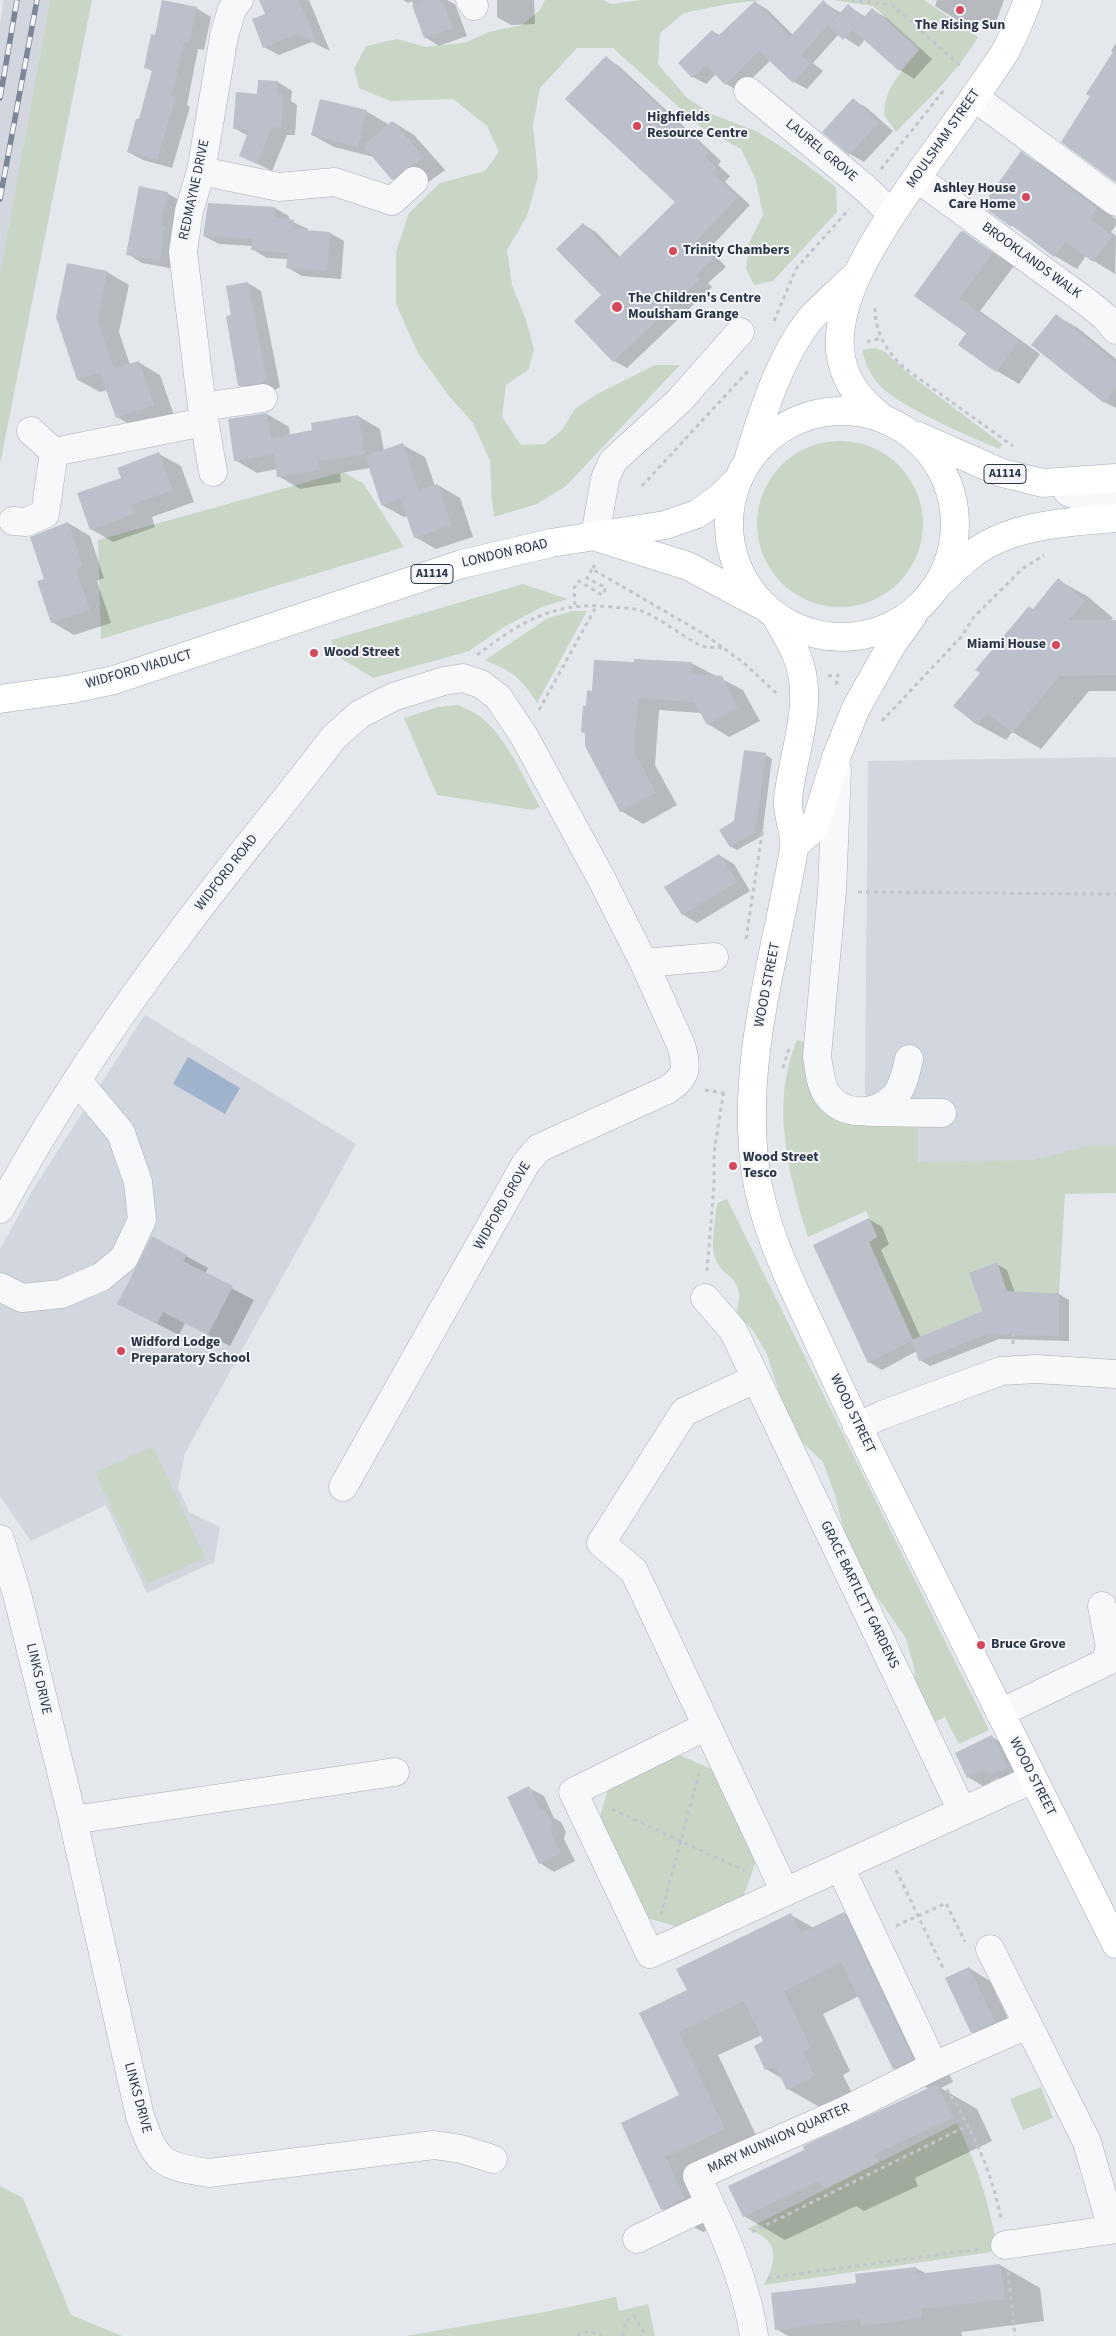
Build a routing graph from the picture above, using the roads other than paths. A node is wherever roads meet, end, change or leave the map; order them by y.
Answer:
1 (239, 0) edge
2 (1028, 0) edge
3 (748, 90) dead end
4 (974, 98) junction
5 (201, 170) junction
6 (917, 178) junction
7 (414, 181) dead end
8 (1116, 202) edge
9 (892, 214) junction
10 (857, 275) junction
11 (1116, 330) edge
12 (740, 332) dead end
13 (263, 398) dead end
14 (203, 415) junction
15 (893, 424) junction
16 (31, 432) dead end
17 (54, 452) junction
18 (743, 470) junction
19 (213, 472) dead end
20 (1116, 478) edge
21 (1043, 483) junction
22 (1116, 492) edge
23 (1116, 518) edge
24 (13, 521) dead end
25 (595, 536) junction
26 (929, 595) junction
27 (771, 611) junction
28 (274, 627) joint
29 (0, 699) edge
30 (837, 755) junction
31 (795, 845) junction
32 (714, 957) dead end
33 (644, 963) junction
34 (909, 1060) dead end
35 (77, 1080) junction
36 (858, 1112) junction
37 (942, 1112) dead end
38 (0, 1209) edge
39 (0, 1287) edge
40 (705, 1298) dead end
41 (1116, 1374) edge
42 (755, 1379) junction
43 (857, 1427) junction
44 (343, 1487) dead end
45 (0, 1539) edge
46 (1102, 1606) dead end
47 (1000, 1713) junction
48 (708, 1726) junction
49 (395, 1772) dead end
50 (1033, 1779) junction
51 (962, 1811) junction
52 (73, 1820) junction
53 (840, 1867) junction
54 (785, 1892) junction
55 (1116, 1944) edge
56 (979, 1948) road end
57 (1027, 2025) junction
58 (934, 2066) junction
59 (493, 2159) dead end
60 (713, 2211) dead end
61 (1114, 2229) edge
62 (637, 2239) dead end
63 (1005, 2245) road end
64 (754, 2336) edge

1 - 5 street, REDMAYNE DRIVE
2 - 4 main road, MOULSHAM STREET
3 - 9 street, LAUREL GROVE
4 - 6 main road, MOULSHAM STREET
4 - 8 street
5 - 7 street
5 - 14 street, REDMAYNE DRIVE
6 - 9 main road, MOULSHAM STREET
6 - 11 street, BROOKLANDS WALK
9 - 10 main road, MOULSHAM STREET
10 - 15 main road, MOULSHAM STREET
10 - 18 main road, MOULSHAM STREET
12 - 25 street
13 - 14 street
14 - 17 street
14 - 19 street, REDMAYNE DRIVE
15 - 18 main road, A1114
15 - 21 main road, A1114
15 - 26 main road, A1114
16 - 17 street
17 - 24 street
18 - 25 main road, LONDON ROAD / A1114
18 - 27 main road, A1114
20 - 21 main road, A1114
21 - 22 street
23 - 26 main road, A1114
25 - 27 main road, A1114
25 - 28 main road, LONDON ROAD / A1114
26 - 27 main road, A1114
26 - 30 main road
27 - 31 main road, WOOD STREET
28 - 29 main road, WIDFORD VIADUCT / A1114
30 - 31 main road
30 - 36 street
31 - 43 main road, WOOD STREET
32 - 33 street
33 - 35 street, WIDFORD ROAD
33 - 44 street, WIDFORD GROVE
34 - 36 street
35 - 38 street, WIDFORD ROAD
35 - 39 street
36 - 37 street
40 - 42 street, GRACE BARTLETT GARDENS
41 - 43 street
42 - 48 street
42 - 51 street, GRACE BARTLETT GARDENS
43 - 47 main road, WOOD STREET
45 - 52 street, LINKS DRIVE
46 - 47 street
47 - 50 main road, WOOD STREET
48 - 54 street
48 - 54 street
49 - 52 street
50 - 51 street
50 - 55 main road, WOOD STREET
51 - 53 street
52 - 59 street, LINKS DRIVE
53 - 54 street
53 - 58 street
56 - 57 street
57 - 58 street, MARY MUNNION QUARTER
57 - 61 street
58 - 62 street, MARY MUNNION QUARTER
60 - 64 street
61 - 63 street

